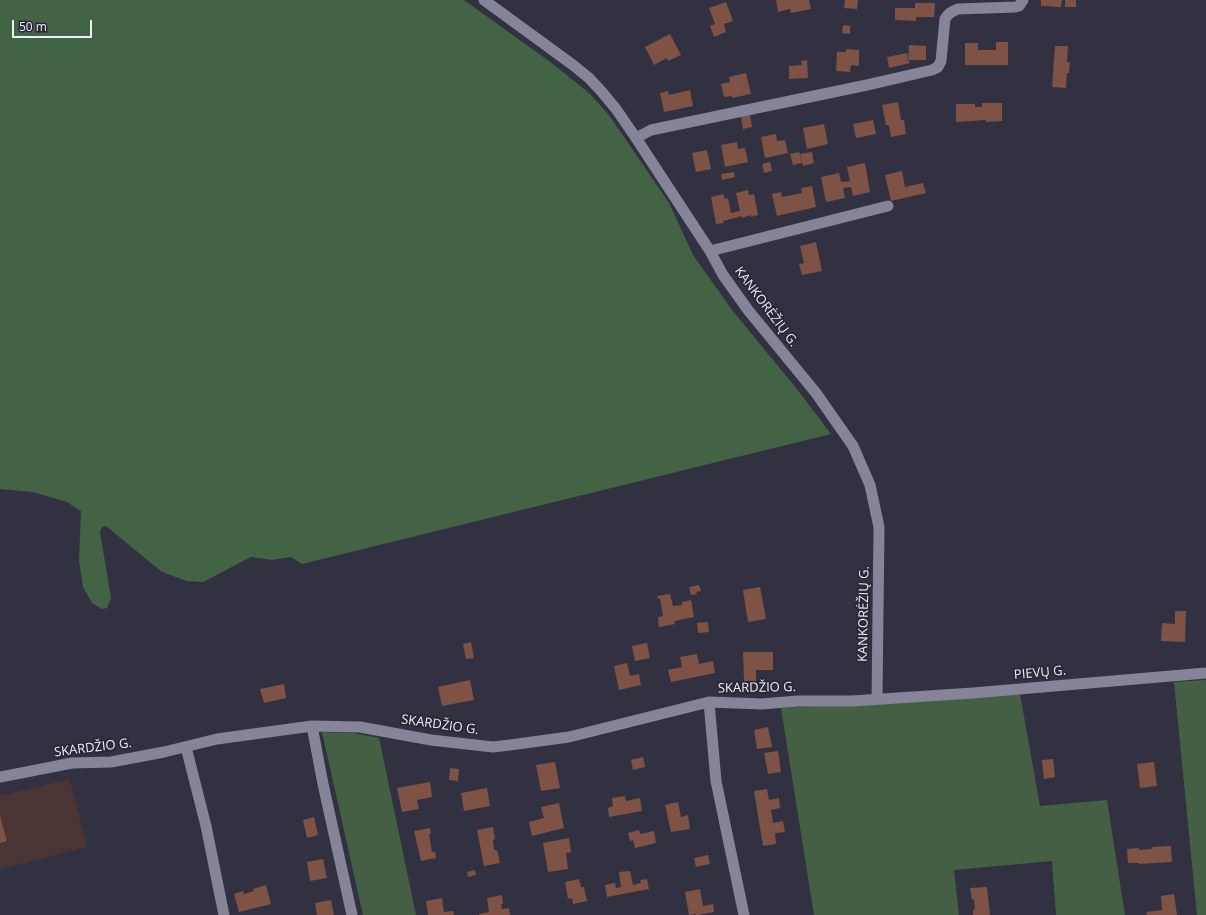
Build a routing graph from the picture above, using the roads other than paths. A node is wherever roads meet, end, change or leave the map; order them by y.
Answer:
1 (484, 0) edge
2 (1023, 0) edge
3 (497, 4) edge
4 (636, 138) junction
5 (888, 206) dead end
6 (710, 251) junction
7 (1206, 673) edge
8 (876, 699) junction
9 (709, 702) junction
10 (312, 726) junction
11 (186, 746) junction
12 (0, 777) edge
13 (224, 915) edge
14 (352, 915) edge
15 (744, 915) edge

1 - 3 street, KANKORĖŽIŲ G.
2 - 4 street
3 - 4 street, KANKORĖŽIŲ G.
4 - 6 street, KANKORĖŽIŲ G.
5 - 6 street
6 - 8 street, KANKORĖŽIŲ G.
7 - 8 street, PIEVŲ G.
8 - 9 street, SKARDŽIO G.
9 - 10 street, SKARDŽIO G.
9 - 15 street
10 - 11 street, SKARDŽIO G.
10 - 14 street
11 - 12 street, SKARDŽIO G.
11 - 13 street

